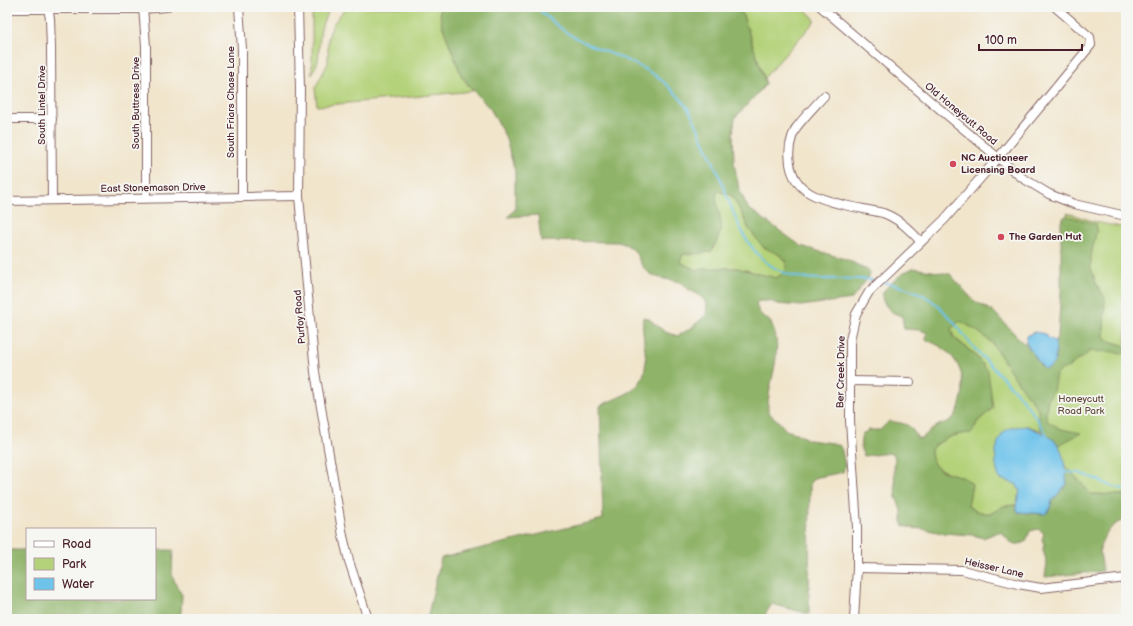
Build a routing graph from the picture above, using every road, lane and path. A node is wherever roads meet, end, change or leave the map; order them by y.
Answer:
1 (167, 7) edge
2 (239, 7) edge
3 (298, 7) edge
4 (821, 7) edge
5 (1055, 7) edge
6 (48, 8) edge
7 (143, 8) edge
8 (7, 9) edge
9 (824, 96) dead end
10 (52, 119) junction
11 (7, 121) edge
12 (998, 158) junction
13 (242, 196) junction
14 (299, 196) junction
15 (146, 198) junction
16 (52, 200) junction
17 (7, 201) edge
18 (1126, 216) edge
19 (921, 242) junction
20 (850, 381) junction
21 (910, 382) dead end
22 (857, 568) junction
23 (1126, 578) edge
24 (368, 619) edge
25 (854, 619) edge

1 - 7 street
2 - 13 street, South Friars Chase Lane
3 - 14 street, Purfoy Road
4 - 12 street, Old Honeycutt Road
5 - 12 street, Ber Creek Drive
6 - 7 street
6 - 8 street
6 - 10 street, South Lintel Drive
7 - 15 street, South Buttress Drive
9 - 19 street
10 - 11 street
10 - 16 street, South Lintel Drive
12 - 18 street, Old Honeycutt Road
12 - 19 street, Ber Creek Drive
13 - 14 street, East Stonemason Drive
13 - 15 street, East Stonemason Drive
14 - 24 street, Purfoy Road
15 - 16 street, East Stonemason Drive
16 - 17 street, East Stonemason Drive
19 - 20 street, Ber Creek Drive
20 - 21 street
20 - 22 street, Ber Creek Drive
22 - 23 street, Heisser Lane
22 - 25 street, Ber Creek Drive

